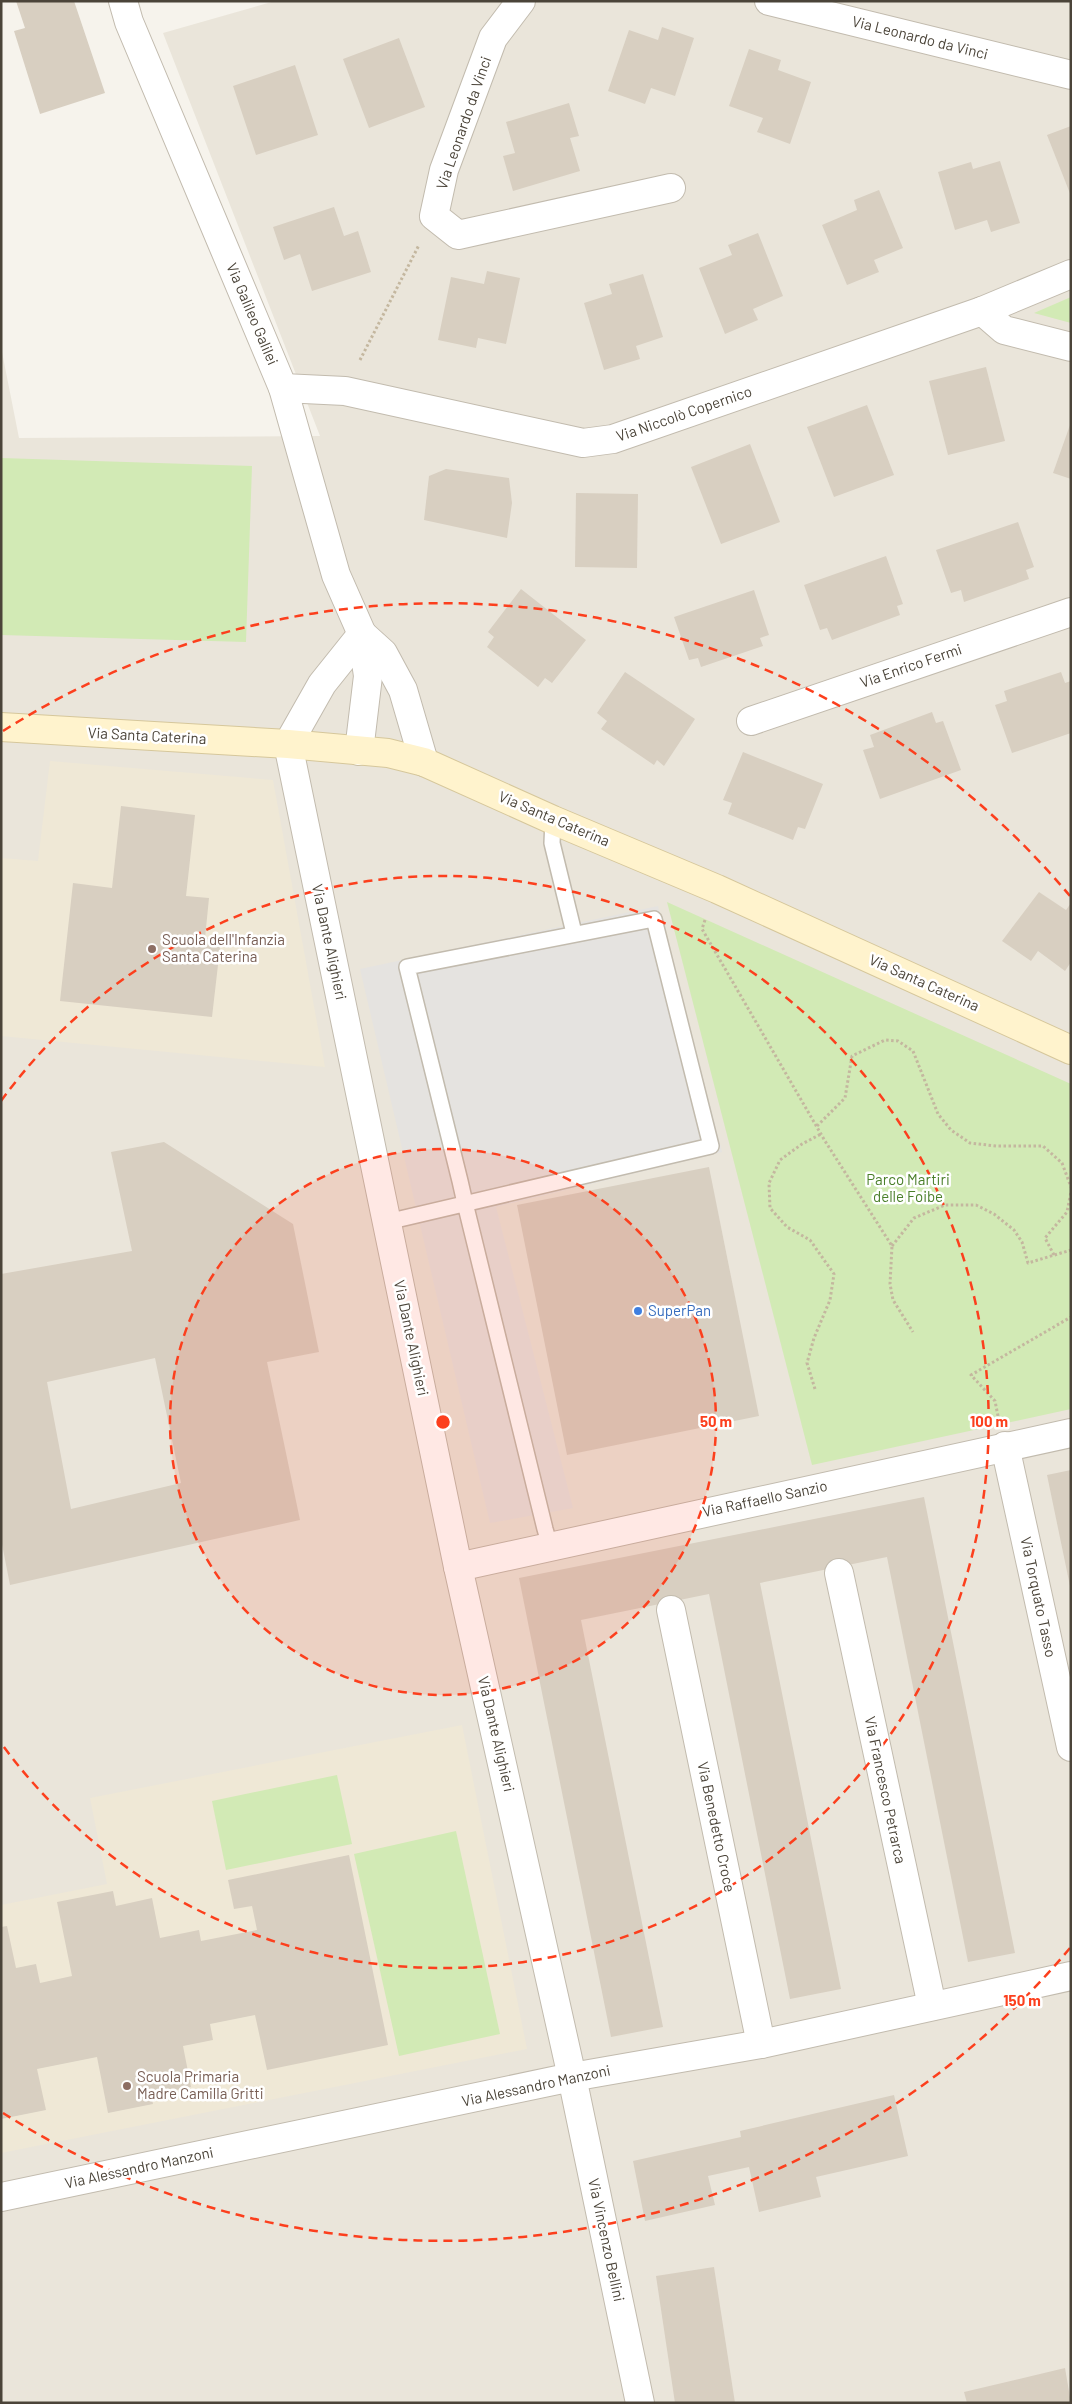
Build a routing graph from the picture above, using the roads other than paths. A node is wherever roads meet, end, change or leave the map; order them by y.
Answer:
1 (123, 1) edge
2 (521, 1) edge
3 (769, 1) edge
4 (1071, 75) edge
5 (671, 188) dead end
6 (1071, 274) edge
7 (982, 311) junction
8 (1071, 347) edge
9 (283, 388) junction
10 (1071, 612) edge
11 (362, 634) junction
12 (751, 721) dead end
13 (1, 727) edge
14 (288, 744) junction
15 (360, 751) junction
16 (424, 762) junction
17 (553, 820) junction
18 (574, 933) junction
19 (1071, 1050) edge
20 (466, 1203) junction
21 (387, 1222) junction
22 (1071, 1433) edge
23 (1005, 1446) junction
24 (550, 1546) junction
25 (458, 1567) junction
26 (838, 1573) dead end
27 (671, 1610) dead end
28 (1071, 1747) edge
29 (1071, 1976) edge
30 (932, 2006) junction
31 (761, 2044) junction
32 (572, 2078) junction
33 (1, 2197) edge
34 (640, 2403) edge

1 - 9 street, Via Galileo Galilei
2 - 5 street, Via Leonardo da Vinci
3 - 4 street, Via Leonardo da Vinci
6 - 7 street, Via Niccolò Copernico
7 - 8 street
7 - 9 street, Via Niccolò Copernico
9 - 11 street, Via Galileo Galilei
10 - 12 street, Via Enrico Fermi
11 - 14 street
11 - 15 street, Via Galileo Galilei
11 - 16 street, Via Galileo Galilei
13 - 14 main road, Via Santa Caterina
14 - 15 main road, Via Santa Caterina
14 - 21 street, Via Dante Alighieri
15 - 16 main road, Via Santa Caterina
16 - 17 main road, Via Santa Caterina
17 - 18 lane
17 - 19 main road, Via Santa Caterina
18 - 20 lane
18 - 20 lane
20 - 21 lane
20 - 24 lane
21 - 25 street, Via Dante Alighieri
22 - 23 street, Via Raffaello Sanzio
23 - 24 street, Via Raffaello Sanzio
23 - 28 street, Via Torquato Tasso
24 - 25 street, Via Raffaello Sanzio
25 - 32 street, Via Dante Alighieri
26 - 30 street, Via Francesco Petrarca
27 - 31 street, Via Benedetto Croce
29 - 30 street, Via Alessandro Manzoni
30 - 31 street, Via Alessandro Manzoni
31 - 32 street, Via Alessandro Manzoni
32 - 33 street, Via Alessandro Manzoni
32 - 34 street, Via Vincenzo Bellini

